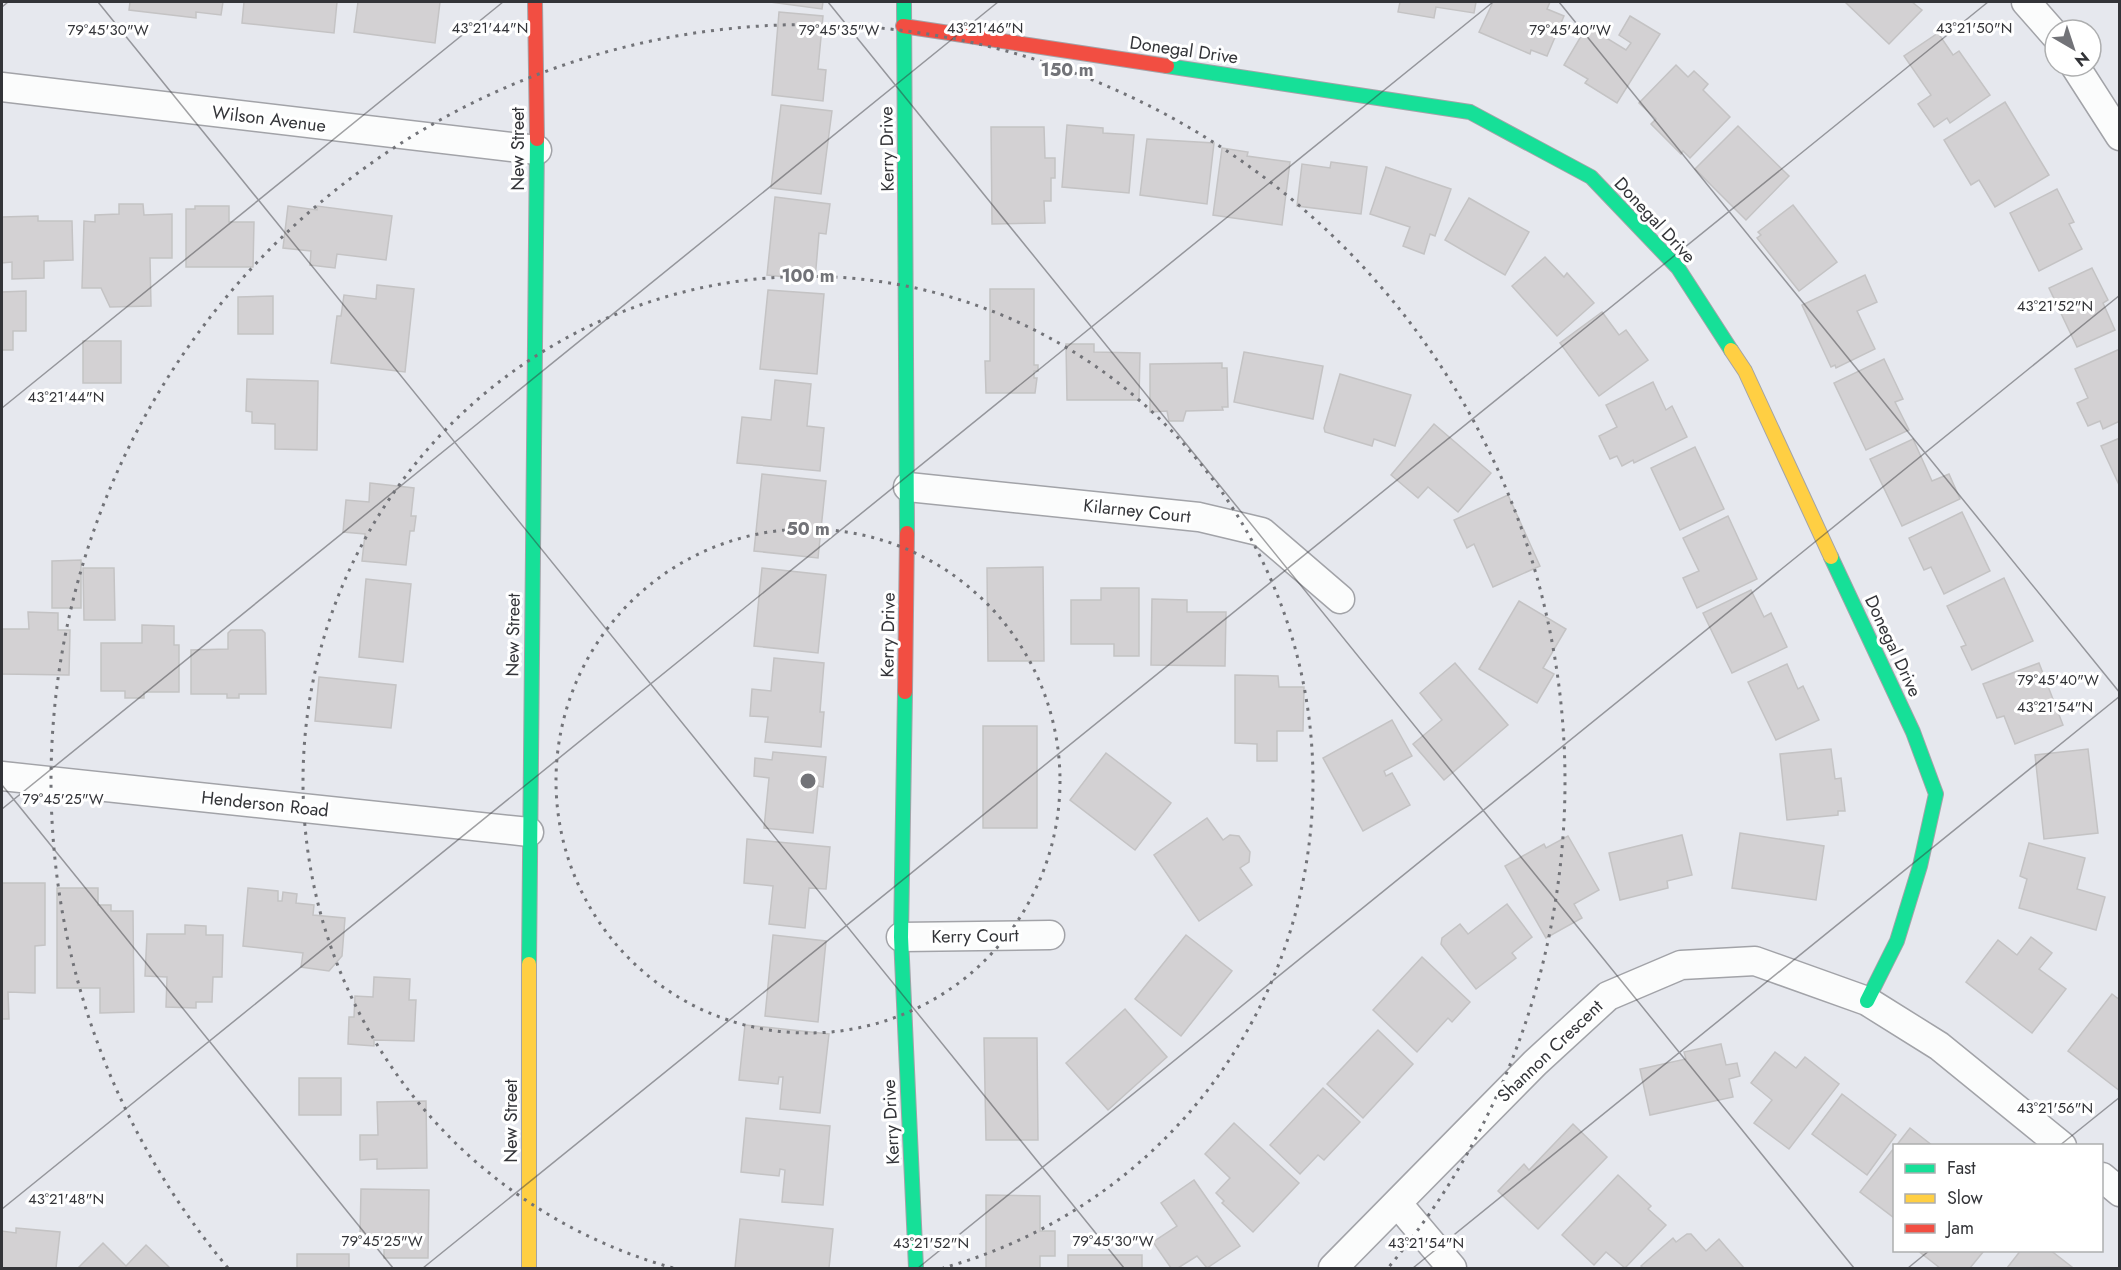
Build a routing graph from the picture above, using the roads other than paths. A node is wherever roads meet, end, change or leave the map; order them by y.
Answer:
1 (535, 2) edge
2 (904, 2) edge
3 (2026, 2) edge
4 (2043, 21) edge
5 (903, 27) junction
6 (2083, 78) edge
7 (2, 87) edge
8 (2120, 136) edge
9 (537, 150) junction
10 (908, 487) junction
11 (1340, 599) dead end
12 (2, 776) edge
13 (529, 832) junction
14 (1050, 935) dead end
15 (901, 937) junction
16 (1867, 1001) junction
17 (2060, 1144) edge
18 (2103, 1178) edge
19 (2120, 1192) edge
20 (1398, 1204) junction
21 (529, 1269) edge
22 (915, 1269) edge
23 (1333, 1269) edge
24 (1452, 1269) edge

1 - 9 street, New Street
2 - 5 street, Kerry Drive
3 - 4 street
5 - 10 street, Kerry Drive
5 - 16 street, Donegal Drive
6 - 8 street
7 - 9 street, Wilson Avenue
9 - 13 street, New Street
10 - 11 street, Kilarney Court
10 - 15 street, Kerry Drive
12 - 13 street, Henderson Road
13 - 21 street, New Street
14 - 15 street, Kerry Court
15 - 22 street, Kerry Drive
16 - 17 street, Shannon Crescent
16 - 20 street, Shannon Crescent
18 - 19 street
20 - 23 street, Shannon Crescent
20 - 24 street

